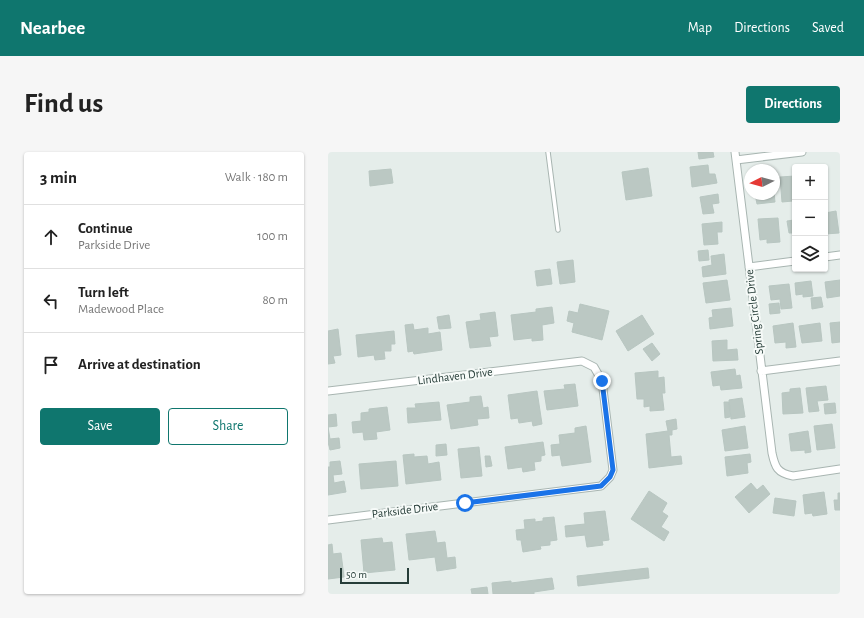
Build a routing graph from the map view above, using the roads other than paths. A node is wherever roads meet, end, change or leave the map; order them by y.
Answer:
1 (548, 152) edge
2 (735, 152) edge
3 (802, 152) edge
4 (736, 160) junction
5 (558, 230) dead end
6 (840, 255) edge
7 (828, 257) edge
8 (792, 261) edge
9 (749, 267) junction
10 (840, 361) edge
11 (761, 370) junction
12 (328, 390) edge
13 (840, 469) edge
14 (601, 486) joint
15 (328, 520) edge

1 - 5 lane
2 - 4 street, Spring Circle Drive
3 - 4 street
4 - 9 street, Spring Circle Drive
6 - 7 street
8 - 9 street
9 - 11 street, Spring Circle Drive
10 - 11 street
11 - 13 street, Spring Circle Drive
12 - 14 street, Lindhaven Drive
14 - 15 street, Parkside Drive

